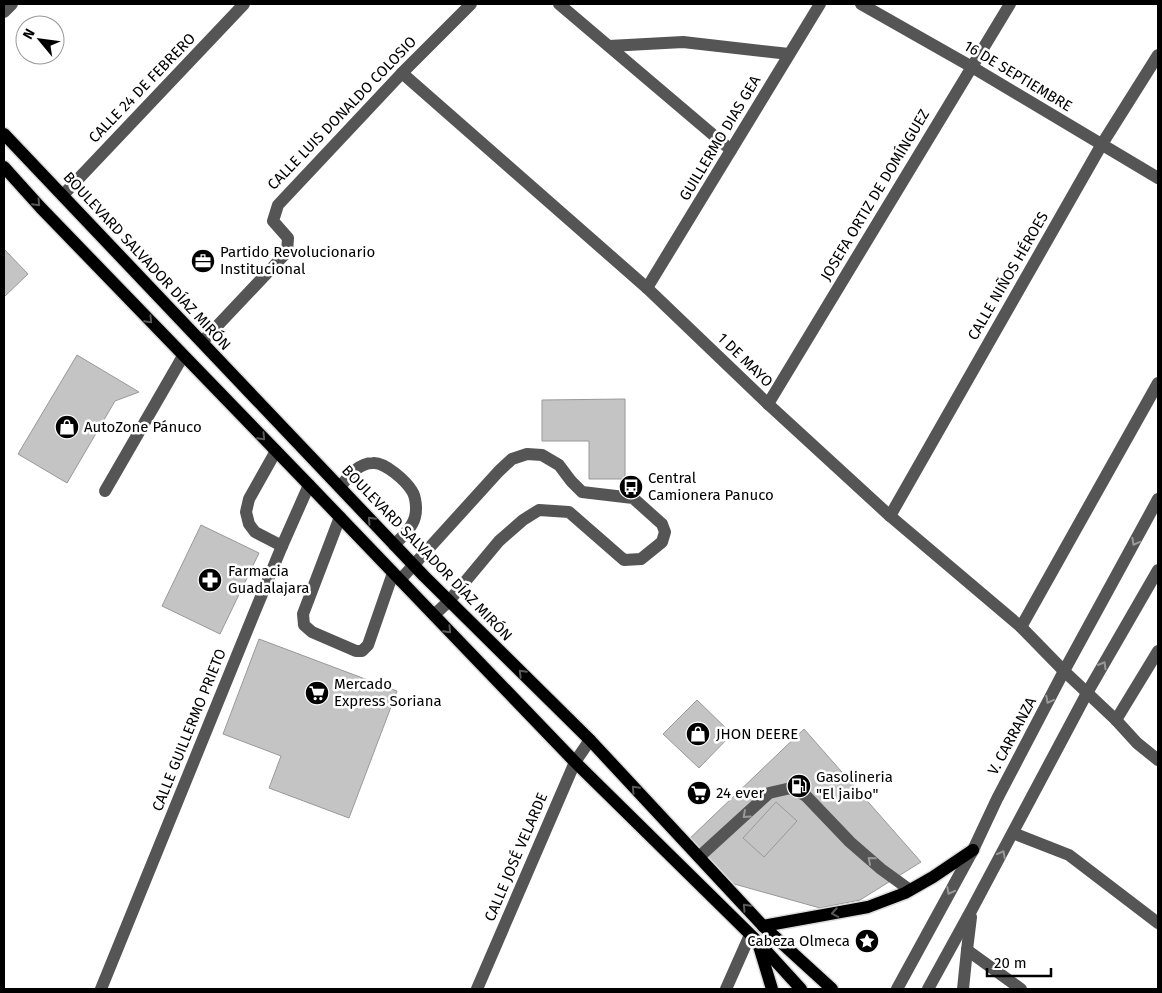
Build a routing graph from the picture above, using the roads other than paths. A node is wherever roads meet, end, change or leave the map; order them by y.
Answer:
1 (12, 4) edge
2 (244, 4) edge
3 (471, 4) edge
4 (559, 4) edge
5 (820, 4) edge
6 (861, 4) edge
7 (1010, 4) edge
8 (4, 12) edge
9 (608, 46) junction
10 (790, 54) junction
11 (1158, 55) edge
12 (972, 67) junction
13 (402, 73) junction
14 (4, 134) edge
15 (1102, 144) junction
16 (731, 150) junction
17 (4, 167) edge
18 (1158, 178) edge
19 (63, 195) junction
20 (647, 288) junction
21 (202, 342) junction
22 (183, 356) junction
23 (1158, 383) edge
24 (768, 404) junction
25 (276, 450) junction
26 (309, 485) junction
27 (340, 487) junction
28 (105, 491) dead end
29 (1158, 499) edge
30 (890, 516) junction
31 (340, 517) junction
32 (394, 545) junction
33 (282, 546) junction
34 (414, 565) junction
35 (1158, 570) edge
36 (397, 576) junction
37 (449, 601) junction
38 (434, 616) junction
39 (1021, 627) junction
40 (1158, 651) edge
41 (1064, 671) junction
42 (1087, 693) junction
43 (1116, 720) junction
44 (590, 740) junction
45 (1158, 760) edge
46 (575, 762) junction
47 (1013, 833) junction
48 (972, 850) junction
49 (699, 857) junction
50 (910, 890) junction
51 (972, 909) junction
52 (1158, 923) edge
53 (764, 926) junction
54 (754, 939) junction
55 (967, 950) junction
56 (102, 989) edge
57 (477, 989) edge
58 (726, 989) edge
59 (772, 989) edge
60 (801, 989) edge
61 (832, 989) edge
62 (897, 989) edge
63 (928, 989) edge
64 (964, 989) edge
65 (1021, 989) edge

1 - 8 street
2 - 19 street, CALLE 24 DE FEBRERO
3 - 13 street, CALLE LUIS DONALDO COLOSIO
4 - 9 street
5 - 10 street, GUILLERMO DIAS GEA
6 - 12 street, 16 DE SEPTIEMBRE
7 - 12 street, JOSEFA ORTIZ DE DOMÍNGUEZ
9 - 10 street
9 - 16 street
10 - 16 street, GUILLERMO DIAS GEA
11 - 15 street, CALLE NIÑOS HÉROES
12 - 15 street, 16 DE SEPTIEMBRE
12 - 24 street, JOSEFA ORTIZ DE DOMÍNGUEZ
13 - 20 street, 1 DE MAYO
13 - 21 street, CALLE LUIS DONALDO COLOSIO
14 - 19 main road, BOULEVARD SALVADOR DÍAZ MIRÓN
15 - 18 street, 16 DE SEPTIEMBRE
15 - 30 street, CALLE NIÑOS HÉROES
16 - 20 street, GUILLERMO DIAS GEA
17 -> 22 main road
19 - 21 main road, BOULEVARD SALVADOR DÍAZ MIRÓN
20 - 24 street, 1 DE MAYO
21 - 27 main road, BOULEVARD SALVADOR DÍAZ MIRÓN
22 -> 25 main road
22 - 28 street
23 - 39 street
24 - 30 street, 1 DE MAYO
25 - 26 main road
25 - 33 street
26 - 31 main road
26 - 33 street, CALLE GUILLERMO PRIETO
32 -> 27 main road, BOULEVARD SALVADOR DÍAZ MIRÓN
27 - 32 street
29 -> 41 street, V. CARRANZA
30 - 39 street, 1 DE MAYO
31 - 36 main road
31 - 36 street
32 - 34 main road, BOULEVARD SALVADOR DÍAZ MIRÓN
33 - 56 street, CALLE GUILLERMO PRIETO
34 - 36 street
34 - 37 main road, BOULEVARD SALVADOR DÍAZ MIRÓN
34 - 37 street
42 -> 35 street
36 - 38 main road
37 - 38 street
44 -> 37 main road, BOULEVARD SALVADOR DÍAZ MIRÓN
38 -> 46 main road
39 - 41 street, 1 DE MAYO
40 - 43 street
41 - 42 street, 1 DE MAYO
41 -> 48 street, V. CARRANZA
42 - 43 street, 1 DE MAYO
42 - 47 street
43 - 45 street, 1 DE MAYO
44 - 46 street, CALLE JOSÉ VELARDE
49 -> 44 main road, BOULEVARD SALVADOR DÍAZ MIRÓN
46 - 54 main road
46 - 57 street, CALLE JOSÉ VELARDE
51 -> 47 street
47 - 52 street
48 - 50 main road
48 -> 62 street, V. CARRANZA
50 -> 49 street
53 -> 49 main road, BOULEVARD SALVADOR DÍAZ MIRÓN
50 -> 53 main road
51 - 55 street
51 - 63 street
53 - 61 main road, BOULEVARD SALVADOR DÍAZ MIRÓN
54 - 58 street
54 - 59 main road
54 - 60 main road
55 - 64 street
55 - 65 street

